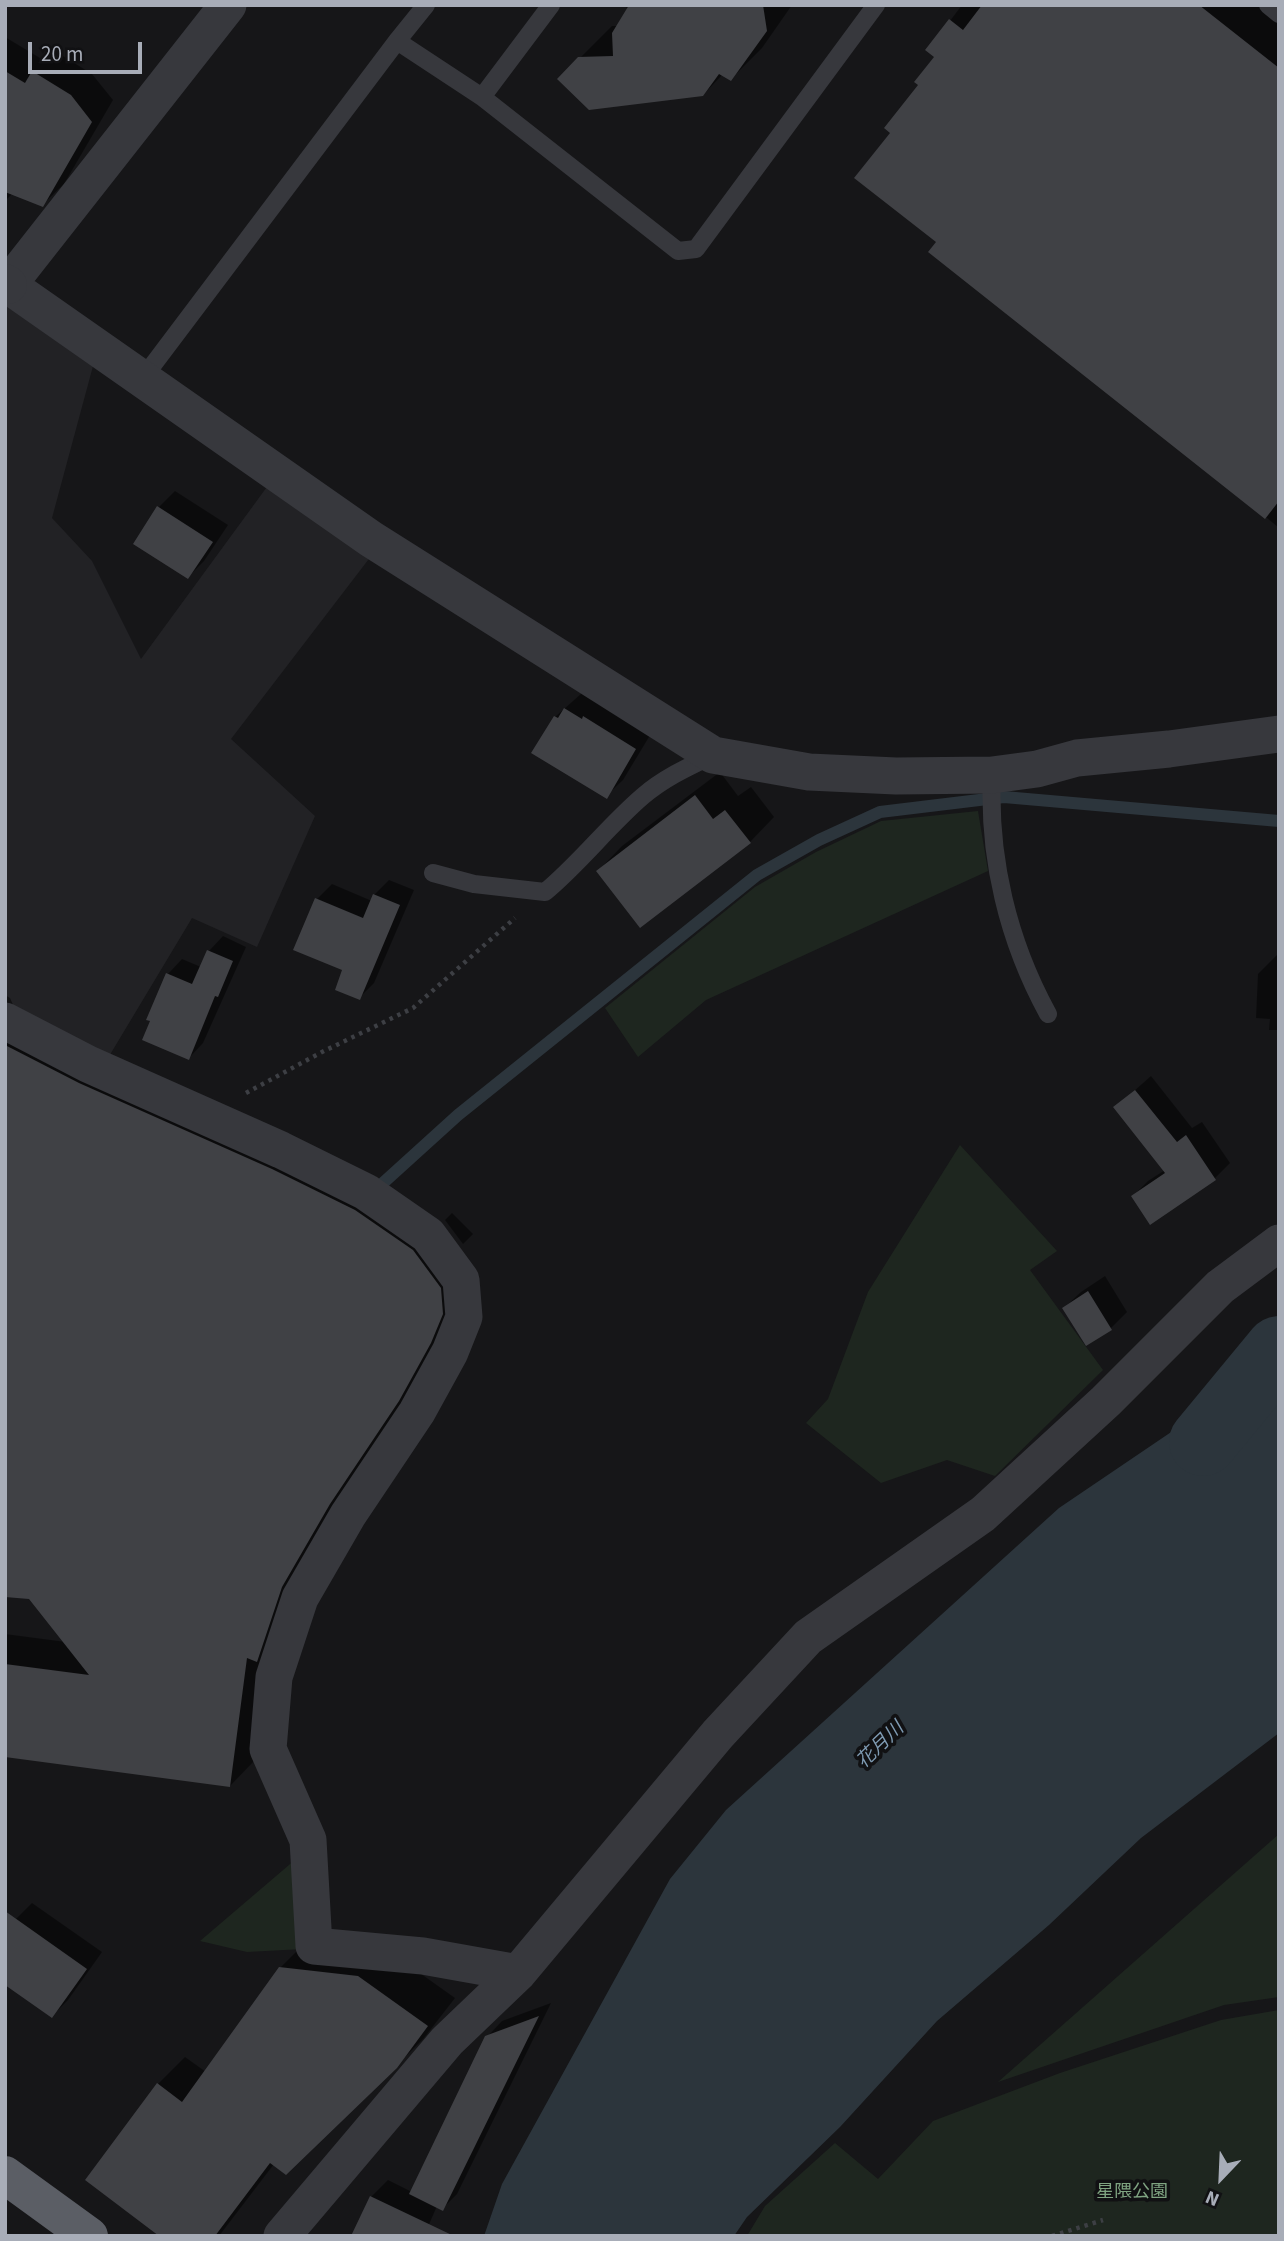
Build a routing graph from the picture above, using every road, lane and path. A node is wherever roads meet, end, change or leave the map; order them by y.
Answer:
1 (228, 5) edge
2 (426, 5) edge
3 (551, 5) edge
4 (876, 5) edge
5 (397, 41) junction
6 (482, 97) junction
7 (7, 284) edge
8 (143, 378) junction
9 (1279, 734) edge
10 (713, 755) junction
11 (992, 789) junction
12 (433, 873) dead end
13 (545, 892) junction
14 (1048, 1014) dead end
15 (5, 1021) edge
16 (203, 1115) junction
17 (1279, 1243) edge
18 (518, 1973) junction
19 (5, 2175) edge
20 (1103, 2220) dead end
21 (89, 2236) edge
22 (282, 2236) edge
23 (1052, 2236) edge

1 - 7 street
2 - 5 lane
3 - 6 lane
4 - 6 lane
5 - 6 lane
5 - 8 lane
7 - 8 street
8 - 10 street
9 - 11 street
10 - 11 street
10 - 13 lane
11 - 14 lane
12 - 13 lane
13 - 16 path
15 - 16 street
16 - 18 street
17 - 18 street
18 - 22 street
19 - 21 highway
20 - 23 path

